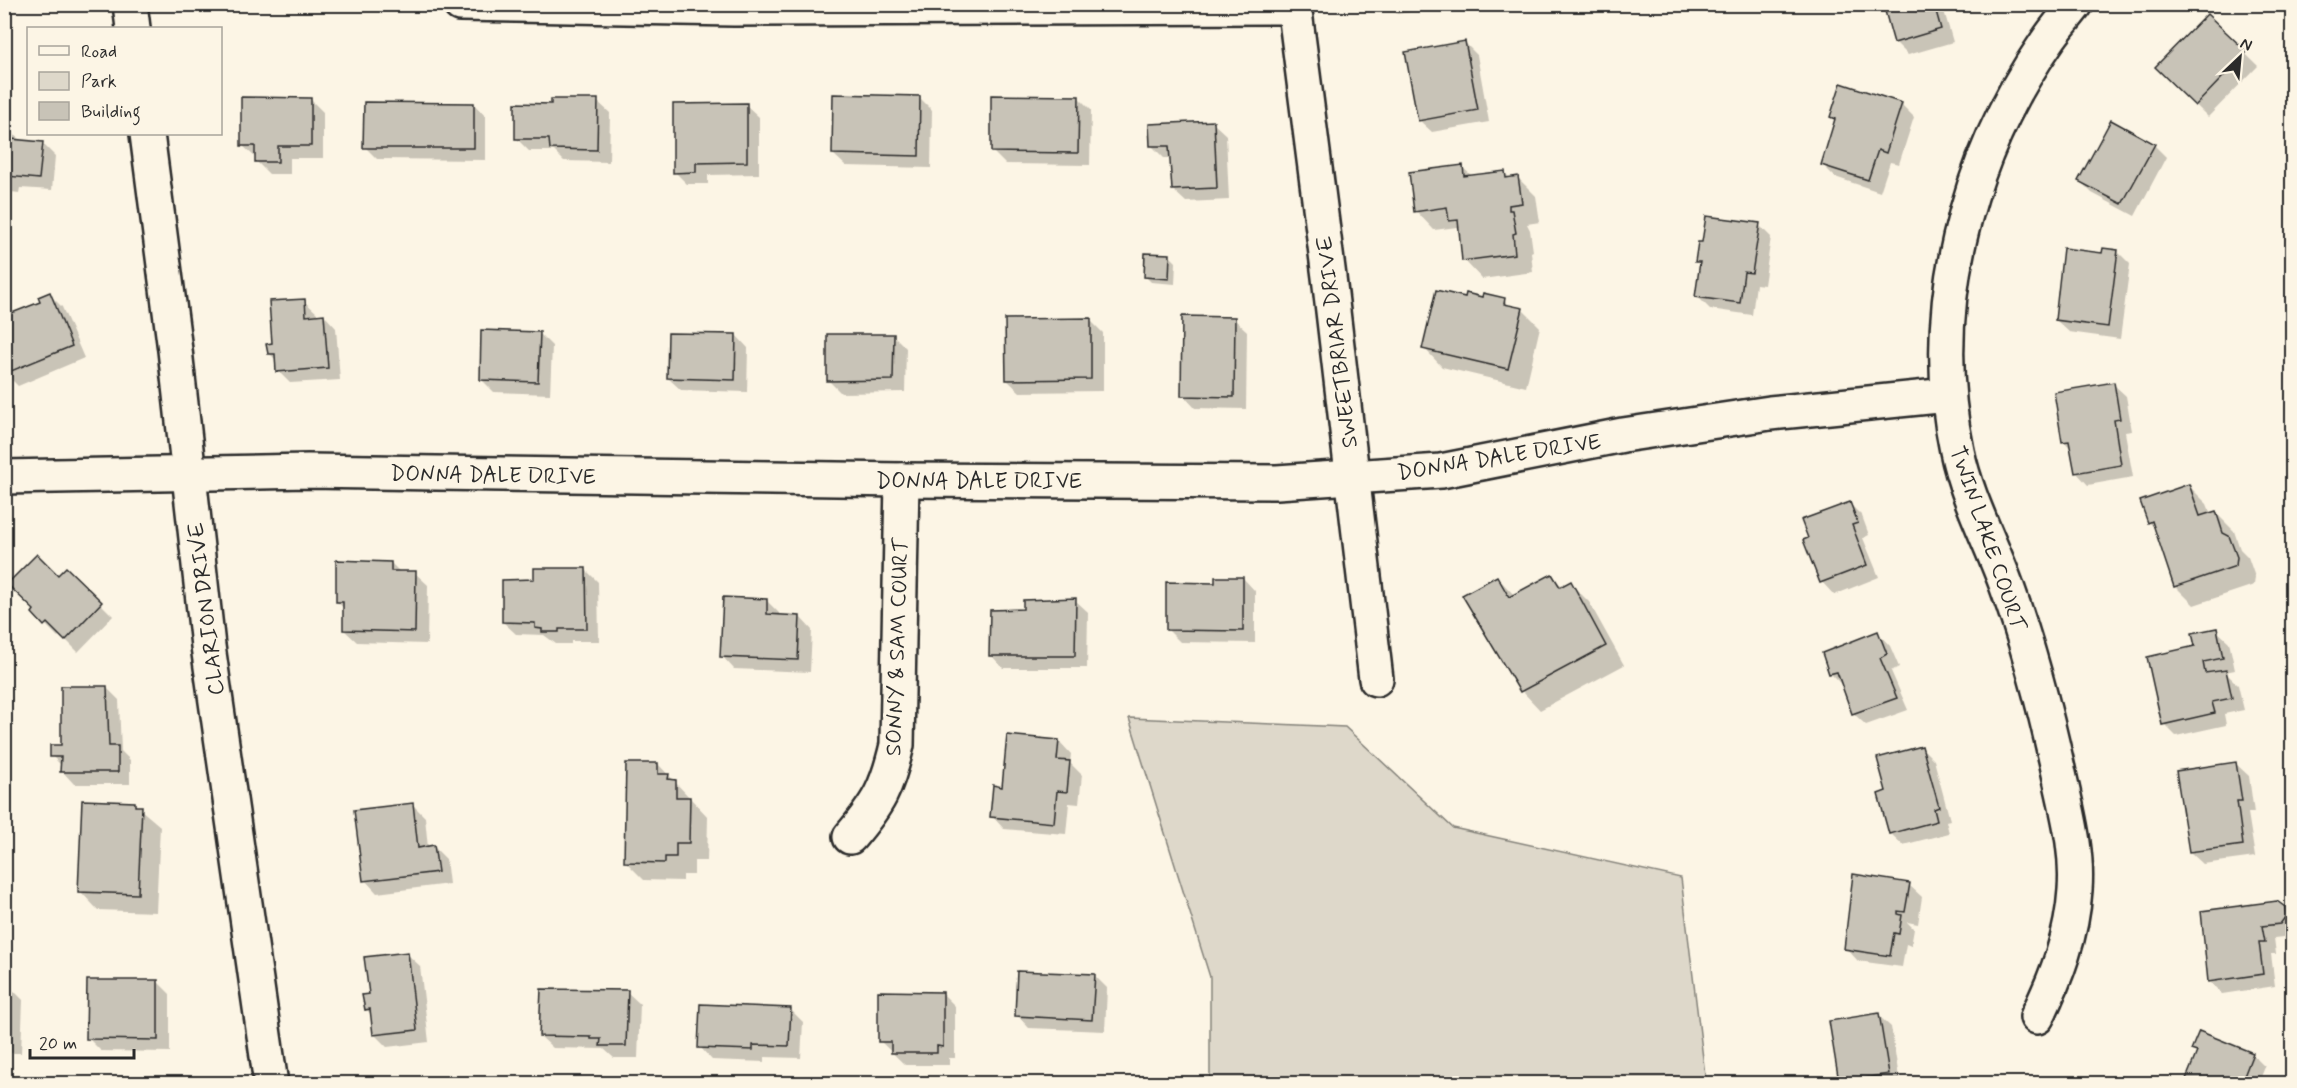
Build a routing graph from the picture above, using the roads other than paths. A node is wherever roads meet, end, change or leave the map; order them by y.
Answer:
1 (130, 4) edge
2 (460, 4) edge
3 (2076, 4) edge
4 (1295, 6) edge
5 (133, 27) edge
6 (147, 135) edge
7 (1948, 395) junction
8 (188, 474) junction
9 (4, 477) edge
10 (1353, 478) junction
11 (902, 480) junction
12 (1376, 679) dead end
13 (850, 837) dead end
14 (2037, 1017) dead end
15 (271, 1083) edge

1 - 5 street
2 - 4 street
3 - 7 street, TWIN LAKE COURT
4 - 10 street, SWEETBRIAR DRIVE
6 - 8 street, CLARION DRIVE
7 - 10 street, DONNA DALE DRIVE
7 - 14 street, TWIN LAKE COURT
8 - 9 street, DONNA DALE DRIVE
8 - 11 street, DONNA DALE DRIVE
8 - 15 street, CLARION DRIVE
10 - 11 street, DONNA DALE DRIVE
10 - 12 street, SWEETBRIAR DRIVE
11 - 13 street, SONNY & SAM COURT

